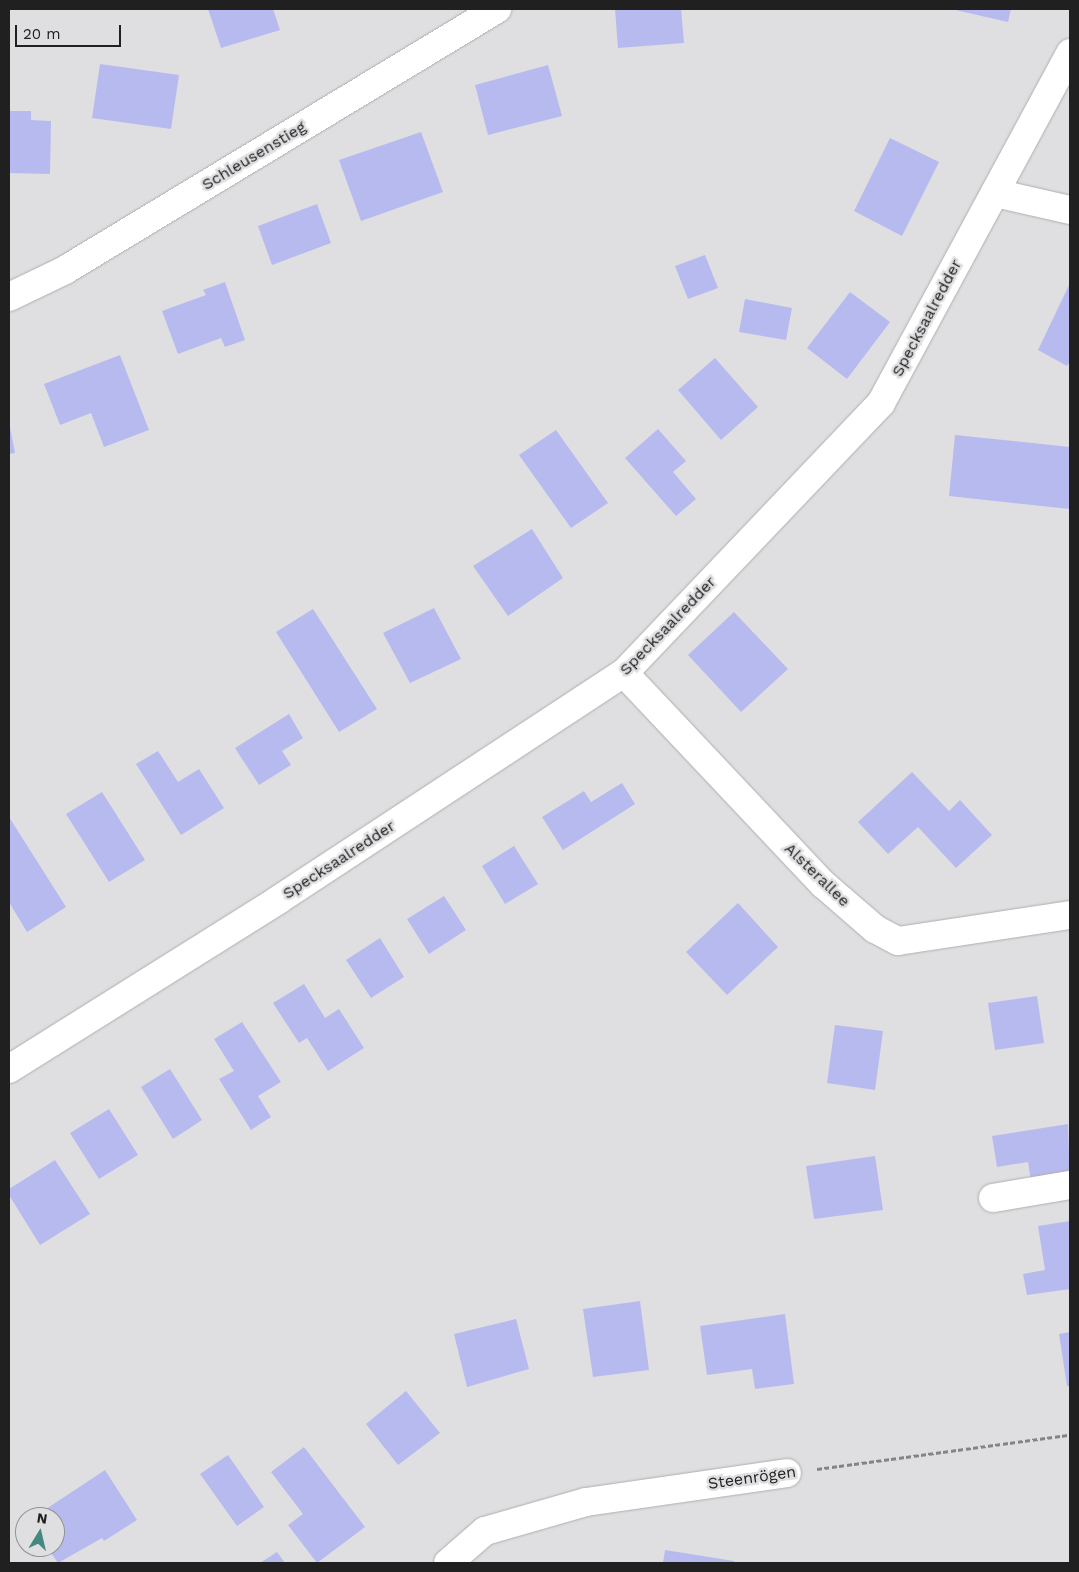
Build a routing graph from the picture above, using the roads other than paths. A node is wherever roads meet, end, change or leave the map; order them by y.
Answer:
1 (497, 9) edge
2 (1070, 53) edge
3 (995, 193) junction
4 (1070, 210) edge
5 (9, 297) edge
6 (624, 673) junction
7 (1070, 915) edge
8 (9, 1069) edge
9 (1070, 1185) edge
10 (993, 1198) dead end
11 (786, 1473) road end
12 (448, 1563) edge

1 - 5 street, Schleusenstieg
2 - 3 street, Specksaalredder
3 - 4 street
3 - 6 street, Specksaalredder
6 - 7 street, Alsterallee
6 - 8 street, Specksaalredder
9 - 10 street
11 - 12 street, Steenrögen

